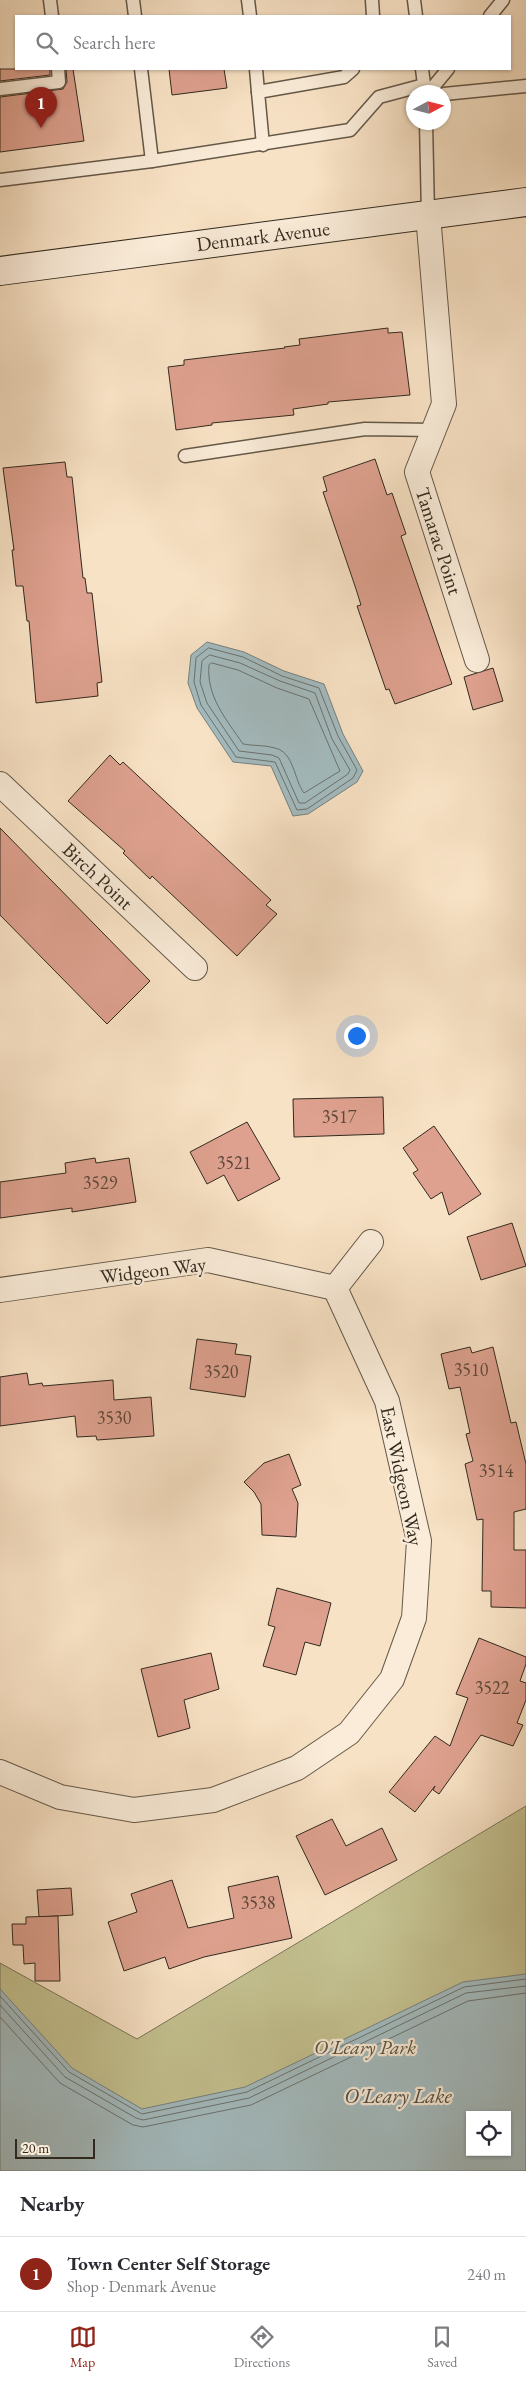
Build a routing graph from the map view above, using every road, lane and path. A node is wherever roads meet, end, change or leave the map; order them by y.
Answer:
1 (50, 0) edge
2 (133, 0) edge
3 (248, 0) edge
4 (372, 0) edge
5 (414, 0) edge
6 (503, 0) edge
7 (52, 15) edge
8 (135, 15) edge
9 (250, 15) edge
10 (373, 15) edge
11 (416, 15) edge
12 (491, 15) edge
13 (58, 70) edge
14 (141, 70) edge
15 (256, 70) edge
16 (352, 70) edge
17 (422, 70) edge
18 (447, 70) edge
19 (425, 85) edge
20 (431, 85) edge
21 (526, 86) edge
22 (0, 89) edge
23 (258, 92) junction
24 (406, 93) edge
25 (451, 93) edge
26 (426, 130) edge
27 (263, 145) junction
28 (152, 162) junction
29 (0, 180) edge
30 (526, 202) edge
31 (428, 215) junction
32 (0, 271) edge
33 (434, 430) junction
34 (185, 456) dead end
35 (477, 660) dead end
36 (0, 784) edge
37 (195, 968) dead end
38 (371, 1242) dead end
39 (335, 1288) junction
40 (0, 1290) edge
41 (0, 1772) edge

1 - 7 lane
2 - 8 lane
3 - 9 lane
4 - 10 lane
5 - 11 lane
6 - 12 lane
13 - 22 lane
14 - 28 lane
15 - 23 lane
16 - 23 lane
17 - 19 lane
18 - 20 lane
21 - 25 lane
23 - 27 lane
24 - 27 lane
26 - 31 lane
27 - 28 lane
28 - 29 lane
30 - 31 street, Denmark Avenue
31 - 32 street, Denmark Avenue
31 - 33 street, Tamarac Point
33 - 34 lane
33 - 35 street, Tamarac Point
36 - 37 street, Birch Point
38 - 39 street
39 - 40 street, Widgeon Way
39 - 41 street, East Widgeon Way

